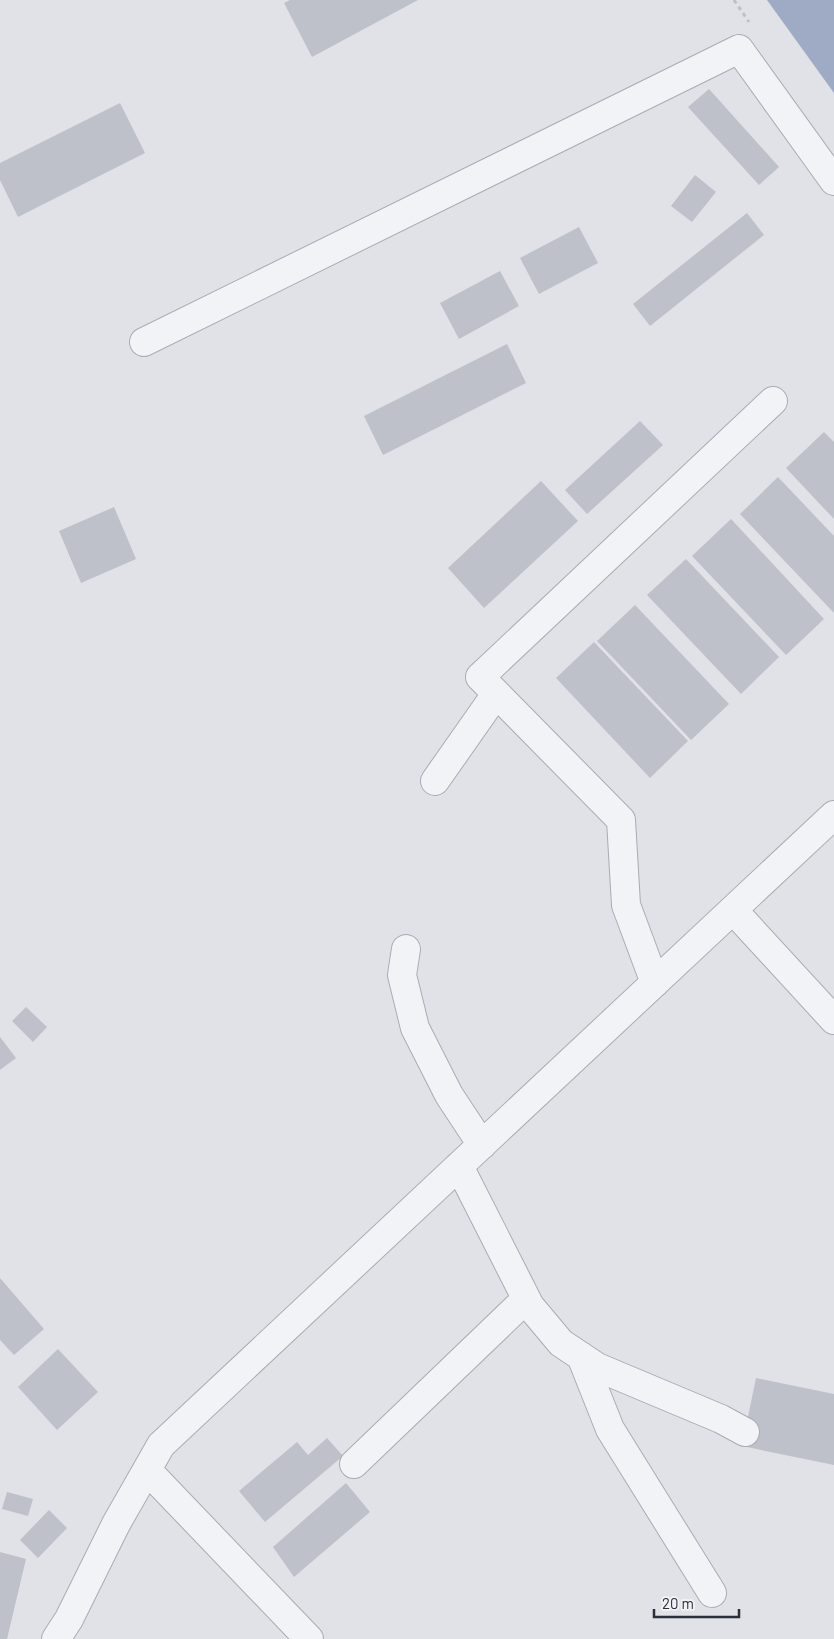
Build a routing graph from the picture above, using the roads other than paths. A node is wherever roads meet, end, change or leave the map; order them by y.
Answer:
1 (834, 180) edge
2 (144, 342) dead end
3 (773, 401) dead end
4 (496, 694) junction
5 (435, 781) dead end
6 (834, 815) edge
7 (733, 910) junction
8 (406, 949) dead end
9 (654, 984) junction
10 (834, 1020) edge
11 (482, 1145) junction
12 (459, 1166) junction
13 (526, 1299) junction
14 (581, 1356) junction
15 (745, 1432) dead end
16 (354, 1464) dead end
17 (147, 1470) junction
18 (712, 1593) dead end
19 (56, 1639) edge
20 (309, 1639) edge

1 - 2 street
3 - 4 street
4 - 5 street
4 - 9 street
6 - 7 street
7 - 9 street
7 - 10 street
8 - 11 street
9 - 11 street
11 - 12 street
12 - 13 street
12 - 17 street
13 - 14 street
13 - 16 street
14 - 15 street
14 - 18 street
17 - 19 street
17 - 20 street

